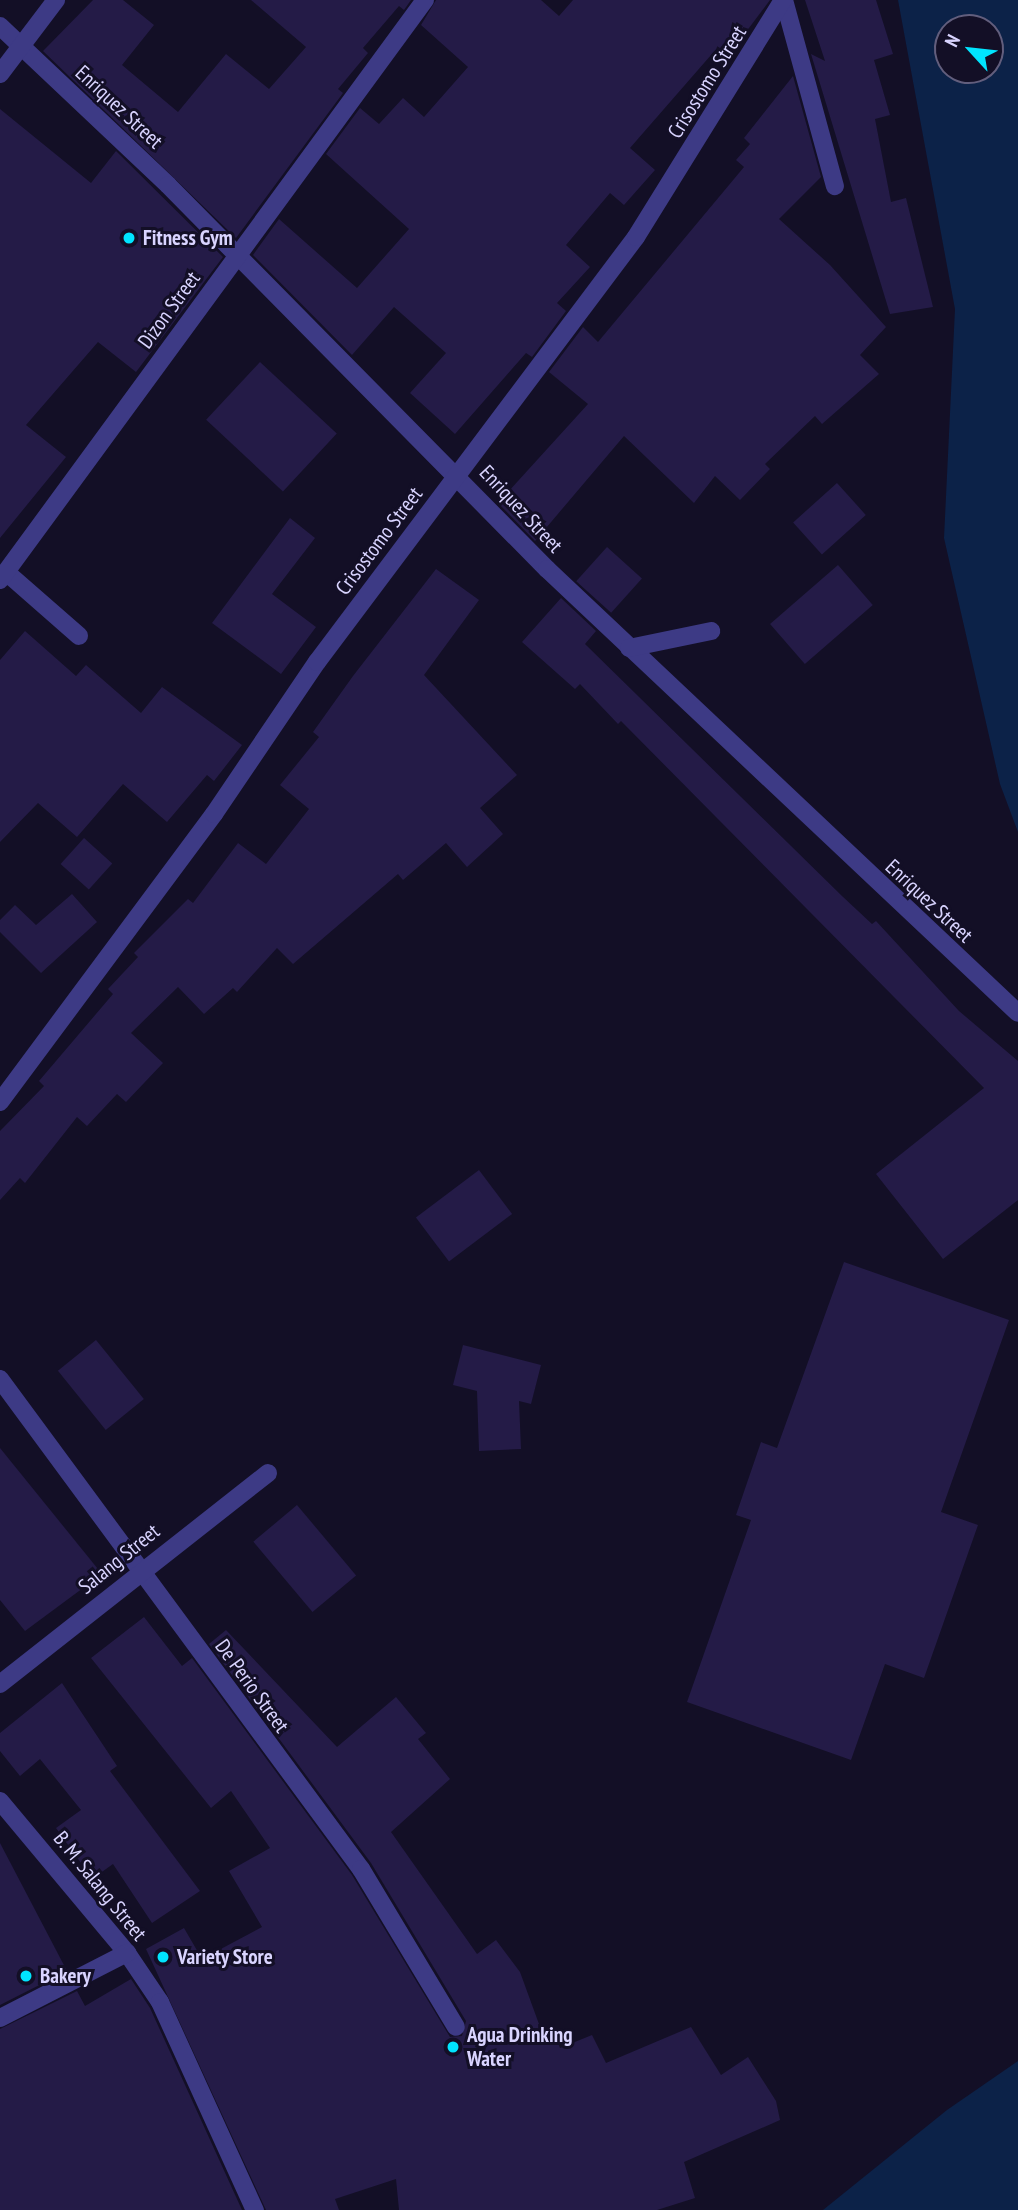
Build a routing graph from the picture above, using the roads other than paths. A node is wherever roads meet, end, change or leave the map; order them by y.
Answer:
1 (56, 0) edge
2 (425, 0) edge
3 (783, 0) edge
4 (0, 26) edge
5 (22, 47) junction
6 (0, 74) edge
7 (835, 186) dead end
8 (236, 256) junction
9 (458, 475) junction
10 (3, 576) edge
11 (711, 631) dead end
12 (79, 636) dead end
13 (629, 648) junction
14 (1018, 1013) edge
15 (0, 1102) edge
16 (0, 1379) edge
17 (268, 1474) dead end
18 (141, 1569) junction
19 (0, 1684) edge
20 (0, 1801) edge
21 (127, 1953) junction
22 (0, 2018) edge
23 (456, 2028) dead end
24 (255, 2210) edge

1 - 5 street
2 - 8 street, Dizon Street
3 - 7 street
3 - 9 street, Crisostomo Street
4 - 5 street, Enriquez Street
5 - 6 street
5 - 8 street, Enriquez Street
8 - 9 street, Enriquez Street
8 - 10 street, Dizon Street
9 - 13 street, Enriquez Street
9 - 15 street, Crisostomo Street
10 - 12 street
11 - 13 street
13 - 14 street, Enriquez Street
16 - 18 street, De Perio Street
17 - 18 street, Salang Street
18 - 19 street, Salang Street
18 - 23 street, De Perio Street
20 - 21 street, B. M. Salang Street
21 - 22 street
21 - 24 street, B. M. Salang Street

